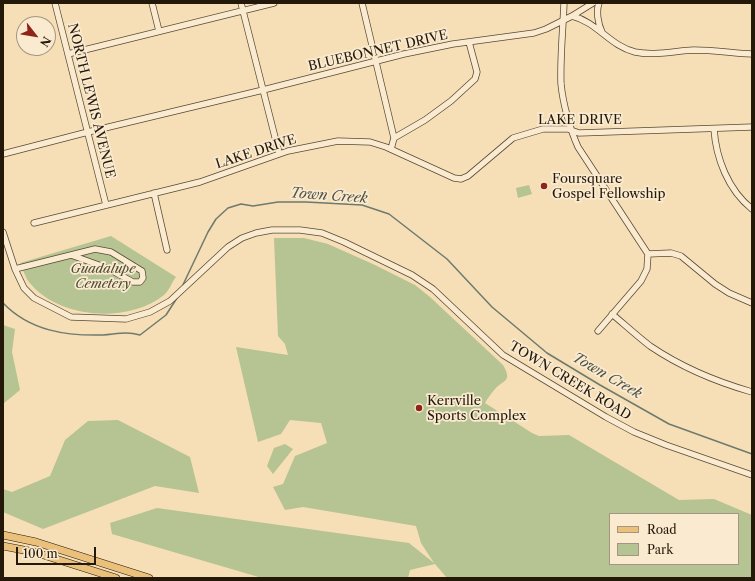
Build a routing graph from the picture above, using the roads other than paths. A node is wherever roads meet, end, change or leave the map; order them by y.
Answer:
1 (55, 3) edge
2 (152, 3) edge
3 (241, 3) edge
4 (274, 3) edge
5 (362, 3) edge
6 (564, 3) edge
7 (593, 3) edge
8 (599, 3) edge
9 (243, 11) junction
10 (572, 16) junction
11 (563, 20) junction
12 (159, 31) junction
13 (602, 32) junction
14 (470, 42) junction
15 (68, 54) junction
16 (752, 54) edge
17 (375, 62) junction
18 (263, 90) junction
19 (752, 127) edge
20 (714, 129) junction
21 (572, 130) junction
22 (88, 132) junction
23 (394, 138) junction
24 (391, 149) junction
25 (278, 153) junction
26 (3, 154) edge
27 (154, 193) junction
28 (106, 205) junction
29 (752, 209) edge
30 (34, 223) dead end
31 (3, 232) edge
32 (167, 250) dead end
33 (648, 254) junction
34 (71, 255) junction
35 (16, 269) junction
36 (752, 302) edge
37 (612, 314) junction
38 (598, 331) dead end
39 (752, 392) edge
40 (752, 475) edge
41 (3, 535) edge
42 (3, 546) edge
43 (116, 578) edge
44 (148, 578) edge

1 - 15 street, NORTH LEWIS AVENUE
2 - 12 street
3 - 9 street
4 - 9 street
5 - 17 street
6 - 11 street
7 - 10 street, BLUEBONNET DRIVE
8 - 13 street
9 - 12 street
9 - 18 street
10 - 11 street, BLUEBONNET DRIVE
10 - 13 street
11 - 14 street, BLUEBONNET DRIVE
11 - 21 street
12 - 15 street
13 - 16 street
14 - 17 street, BLUEBONNET DRIVE
14 - 23 street
15 - 22 street, NORTH LEWIS AVENUE
17 - 18 street, BLUEBONNET DRIVE
17 - 23 street
18 - 22 street, BLUEBONNET DRIVE
18 - 25 street
19 - 20 street, LAKE DRIVE
20 - 21 street, LAKE DRIVE
20 - 29 street
21 - 24 street, LAKE DRIVE
21 - 33 street
22 - 26 street, BLUEBONNET DRIVE
22 - 28 street, NORTH LEWIS AVENUE
23 - 24 street
24 - 25 street, LAKE DRIVE
25 - 27 street, LAKE DRIVE
27 - 28 street, LAKE DRIVE
27 - 32 street
28 - 30 street, LAKE DRIVE
31 - 35 street, TOWN CREEK ROAD
33 - 36 street
33 - 37 street
34 - 34 street
34 - 35 street
35 - 40 street, TOWN CREEK ROAD
37 - 38 street
37 - 39 street
41 - 44 main road
42 - 43 main road

